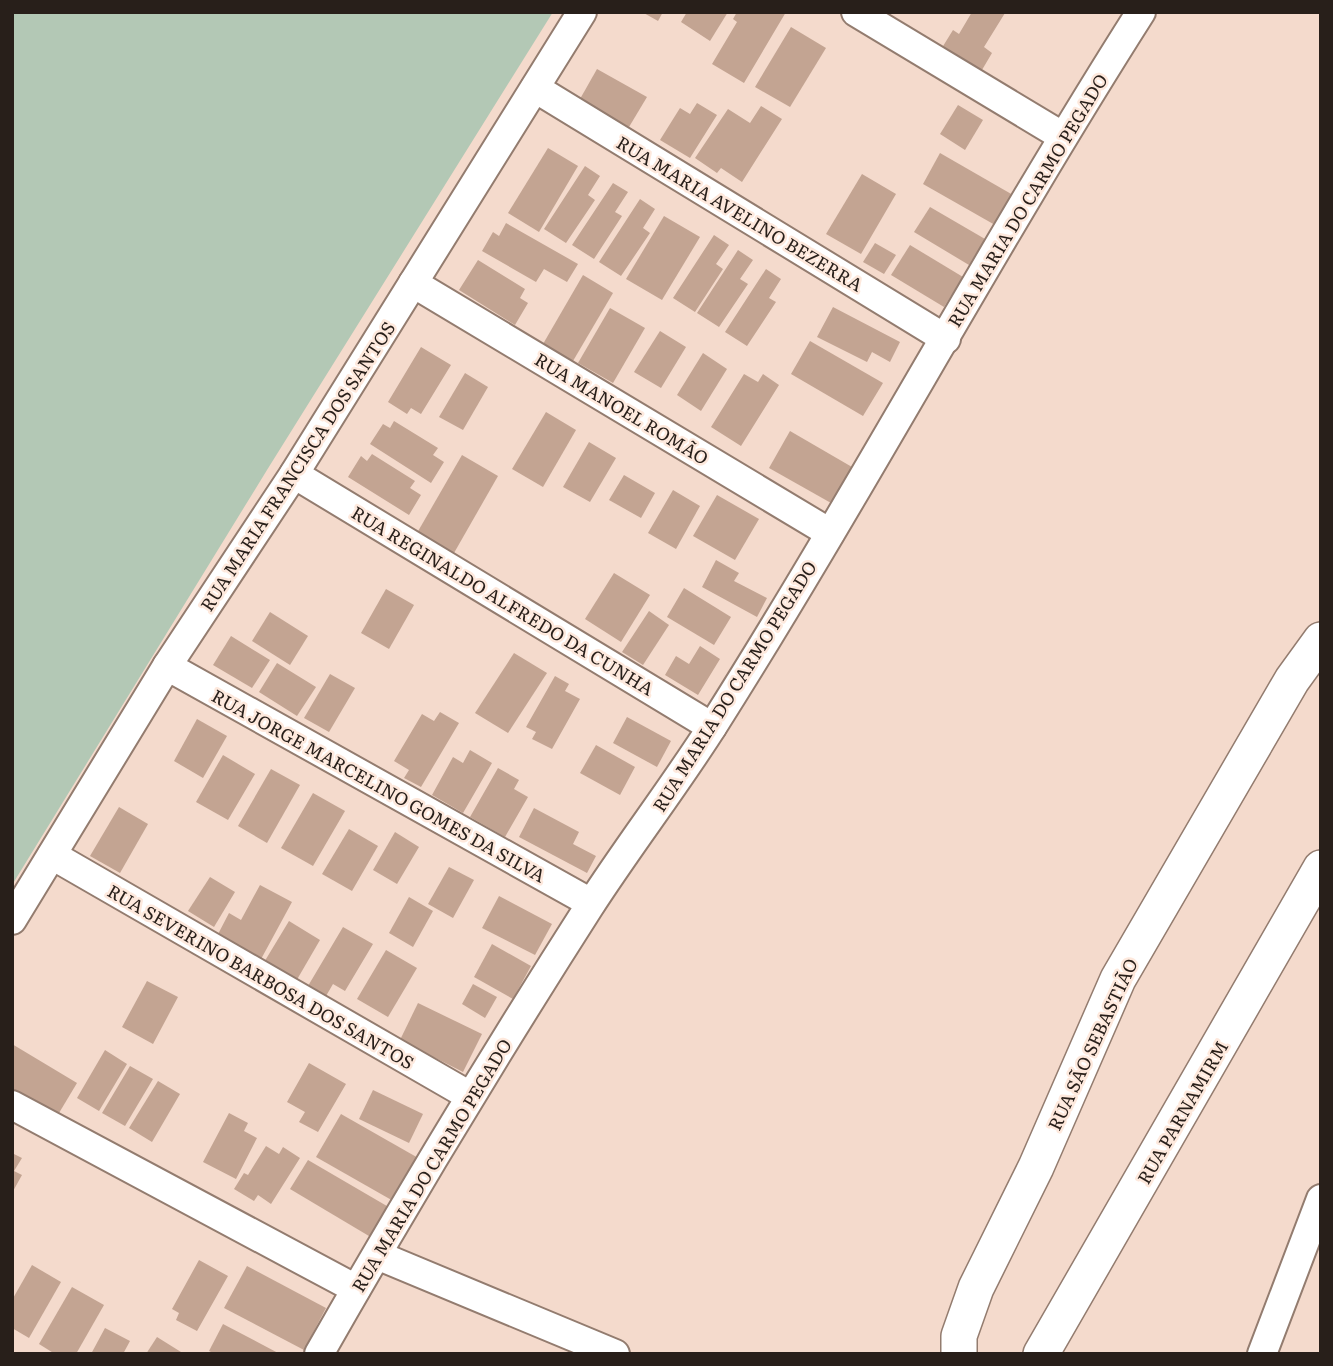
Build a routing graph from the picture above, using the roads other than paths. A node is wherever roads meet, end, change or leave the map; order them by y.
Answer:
1 (582, 12) edge
2 (856, 12) edge
3 (1141, 12) edge
4 (535, 88) junction
5 (1062, 136) junction
6 (413, 283) junction
7 (946, 339) junction
8 (294, 474) junction
9 (830, 533) junction
10 (1321, 640) edge
11 (167, 666) junction
12 (712, 727) junction
13 (52, 855) junction
14 (1321, 868) edge
15 (591, 904) junction
16 (12, 920) edge
17 (470, 1096) junction
18 (12, 1105) edge
19 (1321, 1199) edge
20 (377, 1255) junction
21 (356, 1289) junction
22 (319, 1354) edge
23 (615, 1354) edge
24 (959, 1354) edge
25 (1041, 1354) edge
26 (1262, 1354) edge

1 - 4 street, RUA MARIA FRANCISCA DOS SANTOS
2 - 5 street
3 - 5 street, RUA MARIA DO CARMO PEGADO
4 - 6 street, RUA MARIA FRANCISCA DOS SANTOS
4 - 7 street, RUA MARIA AVELINO BEZERRA
5 - 7 street, RUA MARIA DO CARMO PEGADO
6 - 8 street, RUA MARIA FRANCISCA DOS SANTOS
6 - 9 street, RUA MANOEL ROMÃO
7 - 9 street, RUA MARIA DO CARMO PEGADO
8 - 11 street, RUA MARIA FRANCISCA DOS SANTOS
8 - 12 street, RUA REGINALDO ALFREDO DA CUNHA
9 - 12 street, RUA MARIA DO CARMO PEGADO
10 - 24 street, RUA SÃO SEBASTIÃO
11 - 13 street, RUA MARIA FRANCISCA DOS SANTOS
11 - 15 street, RUA JORGE MARCELINO GOMES DA SILVA
12 - 15 street, RUA MARIA DO CARMO PEGADO
13 - 16 street, RUA MARIA FRANCISCA DOS SANTOS
13 - 17 street, RUA SEVERINO BARBOSA DOS SANTOS
14 - 25 street, RUA PARNAMIRM
15 - 17 street, RUA MARIA DO CARMO PEGADO
17 - 20 street, RUA MARIA DO CARMO PEGADO
18 - 21 street
19 - 26 street
20 - 21 street, RUA MARIA DO CARMO PEGADO
20 - 23 street
21 - 22 street, RUA MARIA DO CARMO PEGADO

